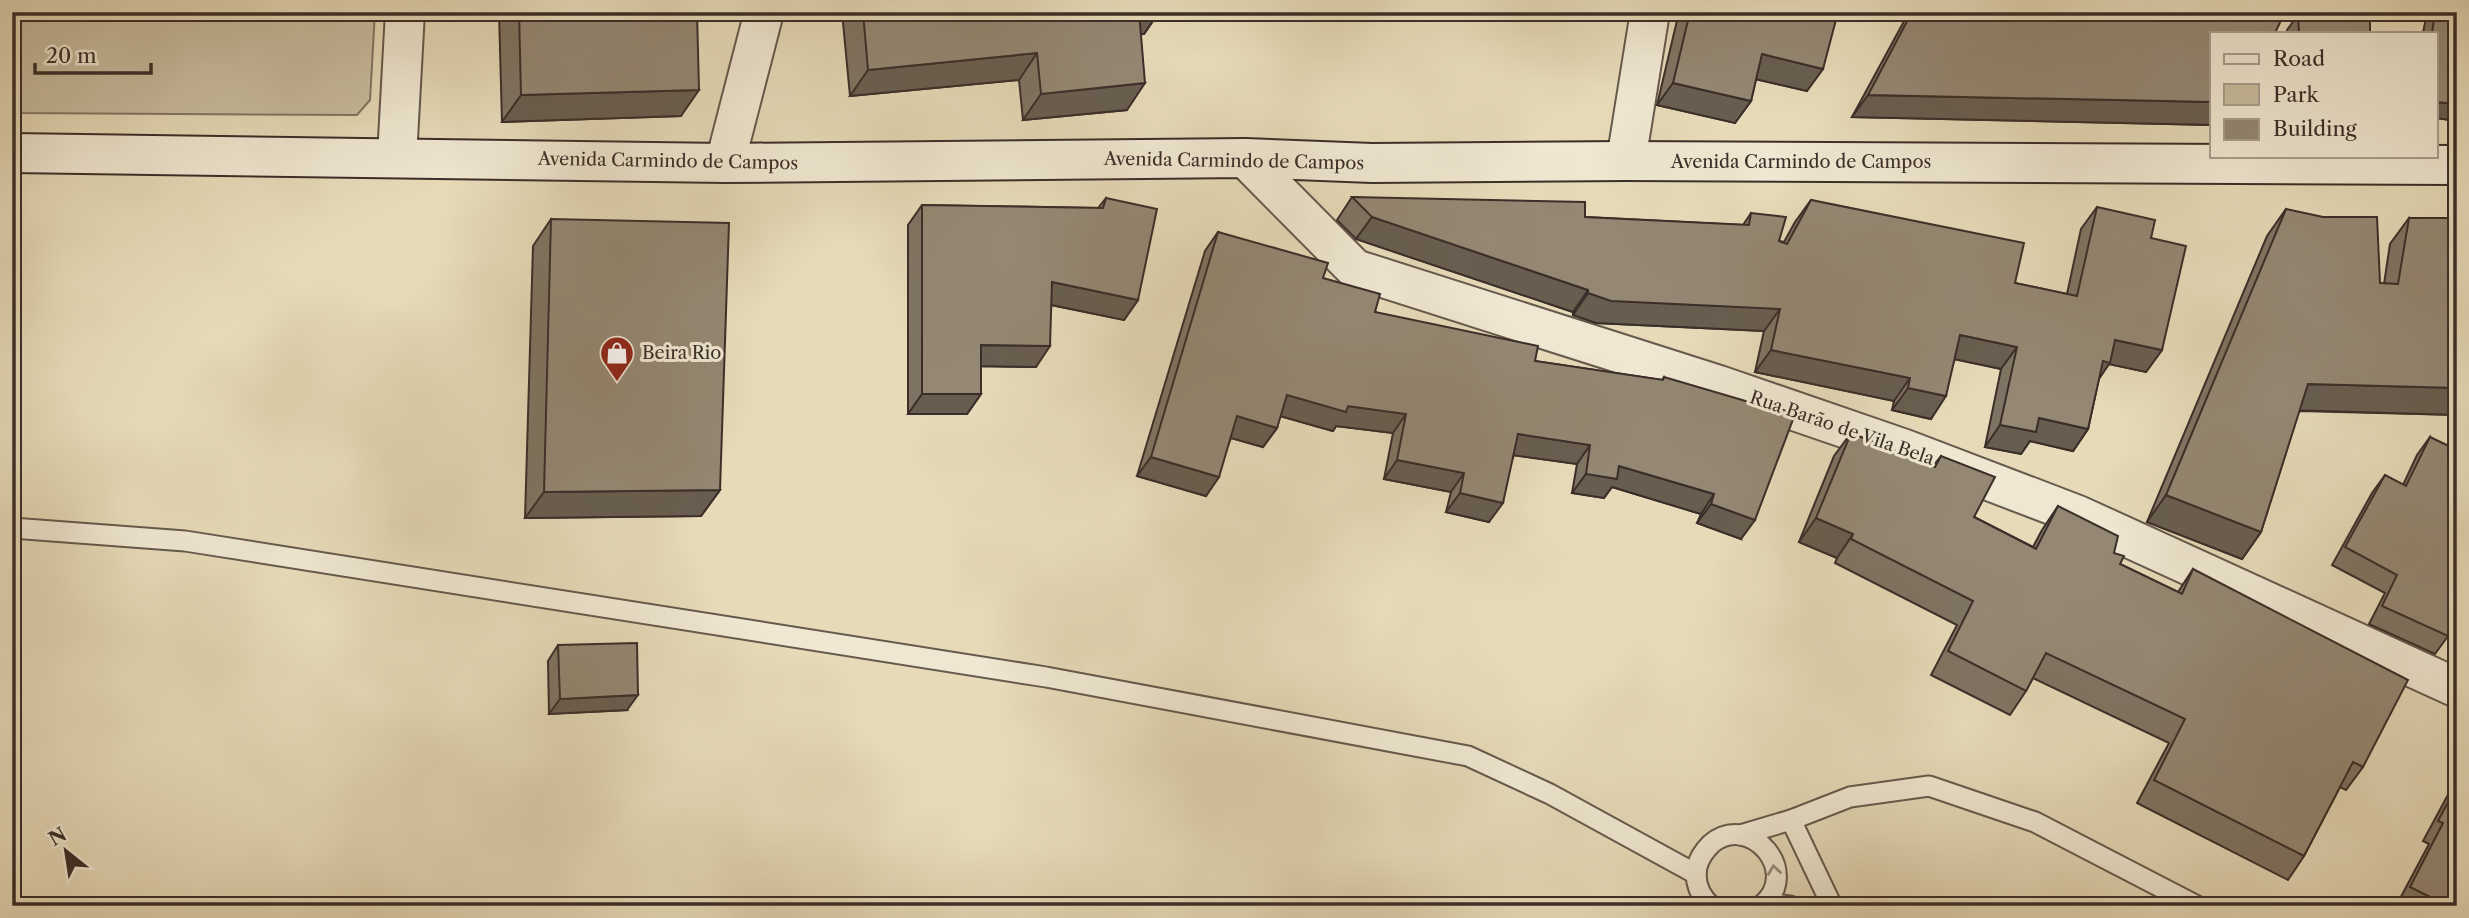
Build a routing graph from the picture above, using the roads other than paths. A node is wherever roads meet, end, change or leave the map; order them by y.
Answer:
1 (405, 12) edge
2 (764, 12) edge
3 (1650, 12) edge
4 (12, 153) edge
5 (397, 157) junction
6 (1245, 158) junction
7 (1626, 161) junction
8 (725, 163) junction
9 (2457, 166) edge
10 (12, 528) edge
11 (2457, 688) edge
12 (1791, 820) junction
13 (1740, 835) junction
14 (1696, 874) junction
15 (1763, 904) edge
16 (1711, 906) edge
17 (1790, 906) edge
18 (1832, 906) edge
19 (2197, 906) edge

1 - 5 main road
2 - 8 main road
3 - 7 main road
4 - 5 main road, Avenida Carmindo de Campos
5 - 8 main road, Avenida Carmindo de Campos
6 - 7 main road, Avenida Carmindo de Campos
6 - 8 main road, Avenida Carmindo de Campos
6 - 11 main road, Rua Barão de Vila Bela
7 - 9 main road, Avenida Carmindo de Campos
10 - 14 lane
12 - 13 lane
12 - 18 lane
12 - 19 lane
13 - 14 lane
15 -> 13 lane
14 - 16 lane
15 - 17 lane

